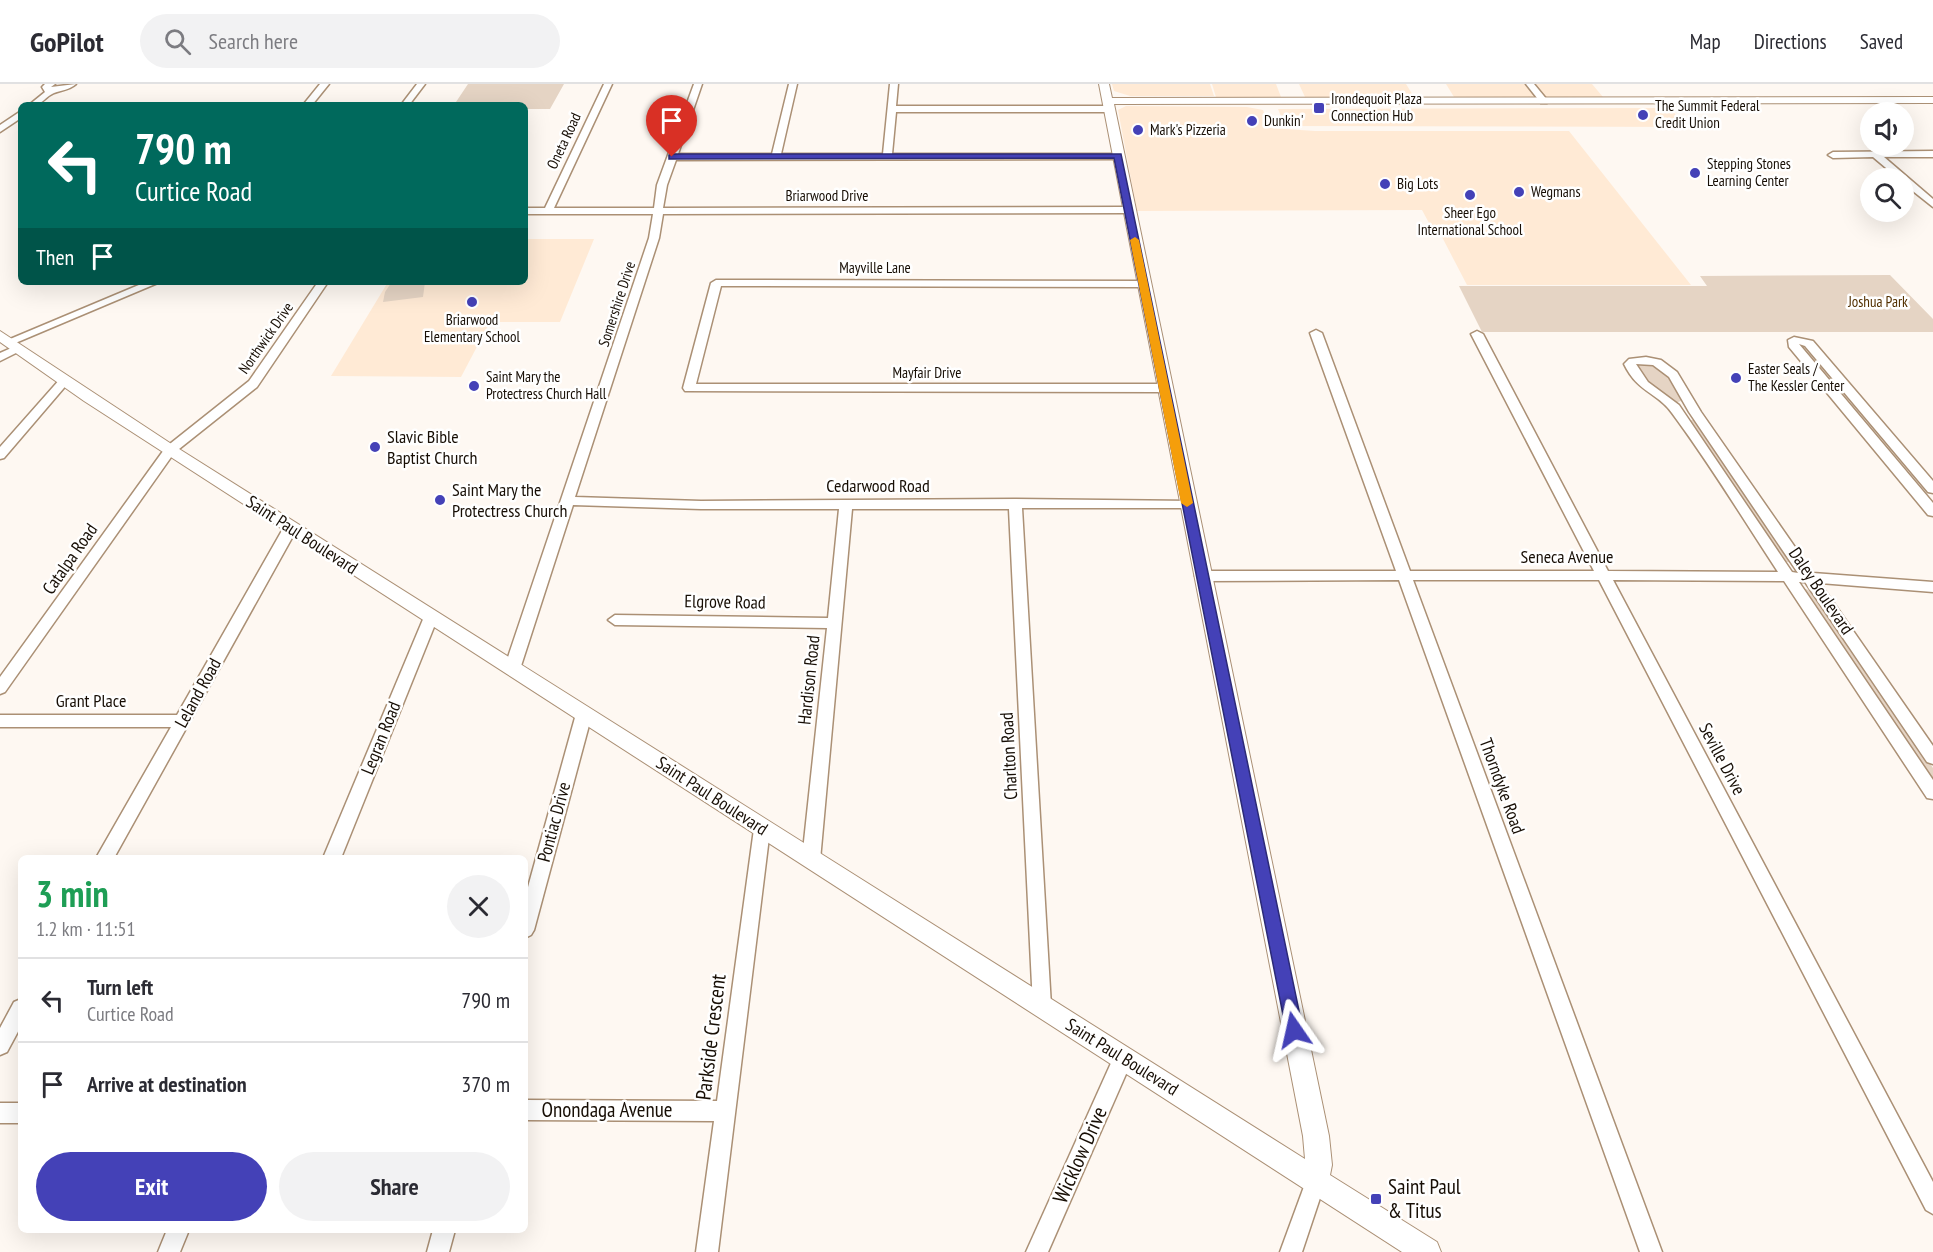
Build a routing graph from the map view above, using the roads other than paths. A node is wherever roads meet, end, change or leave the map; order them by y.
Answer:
1 (72, 84) edge
2 (325, 84) edge
3 (421, 84) edge
4 (608, 84) edge
5 (698, 84) edge
6 (793, 84) edge
7 (894, 84) edge
8 (1104, 84) edge
9 (1530, 84) edge
10 (51, 87) edge
11 (1933, 100) edge
12 (1544, 101) junction
13 (36, 102) edge
14 (310, 102) edge
15 (407, 102) edge
16 (1108, 105) junction
17 (892, 109) junction
18 (18, 116) edge
19 (0, 129) edge
20 (1914, 154) edge
21 (1933, 154) edge
22 (1833, 155) dead end
23 (1860, 155) edge
24 (887, 156) junction
25 (1118, 156) junction
26 (1877, 156) edge
27 (672, 157) junction
28 (776, 157) junction
29 (1931, 201) edge
30 (1129, 210) junction
31 (528, 211) edge
32 (548, 211) junction
33 (658, 211) junction
34 (1143, 284) junction
35 (148, 285) edge
36 (321, 285) edge
37 (1316, 333) dead end
38 (1477, 334) dead end
39 (9, 342) edge
40 (0, 358) edge
41 (65, 380) junction
42 (689, 388) joint
43 (1165, 388) junction
44 (1678, 411) junction
45 (1695, 412) junction
46 (170, 450) junction
47 (0, 455) edge
48 (1933, 489) edge
49 (569, 501) junction
50 (1015, 503) junction
51 (846, 504) junction
52 (1187, 504) junction
53 (1933, 512) edge
54 (291, 527) junction
55 (1604, 575) junction
56 (1202, 576) junction
57 (1405, 576) junction
58 (1788, 576) junction
59 (1809, 577) junction
60 (1933, 587) edge
61 (431, 617) junction
62 (615, 620) dead end
63 (835, 623) junction
64 (512, 669) junction
65 (0, 688) edge
66 (584, 714) junction
67 (183, 720) junction
68 (0, 721) edge
69 (1933, 758) edge
70 (1933, 792) edge
71 (762, 829) junction
72 (107, 855) edge
73 (333, 855) edge
74 (811, 860) junction
75 (528, 919) edge
76 (1042, 1006) junction
77 (18, 1013) edge
78 (0, 1046) edge
79 (1123, 1058) junction
80 (528, 1110) edge
81 (725, 1111) junction
82 (0, 1113) edge
83 (18, 1113) edge
84 (1316, 1180) junction
85 (1933, 1203) edge
86 (177, 1233) edge
87 (443, 1233) edge
88 (169, 1252) edge
89 (438, 1252) edge
90 (707, 1252) edge
91 (1037, 1252) edge
92 (1291, 1252) edge
93 (1427, 1252) edge
94 (1651, 1252) edge

1 - 10 street
2 - 14 street
3 - 15 street
4 - 32 street, Oneta Road
5 - 27 street, Somershire Drive
6 - 28 street
7 - 17 street
8 - 16 main road
9 - 12 street
10 - 13 street
11 - 12 main road
12 - 16 main road
16 - 17 street
16 - 25 main road
17 - 24 street
18 - 19 street
20 - 21 street
22 - 23 street
24 - 25 street
24 - 28 street
25 - 30 main road
26 - 29 street
27 - 28 street
27 - 33 street, Somershire Drive
30 - 33 street, Briarwood Drive
30 - 34 main road
31 - 32 street, Briarwood Drive
32 - 33 street, Briarwood Drive
33 - 49 street, Somershire Drive
34 - 42 street, Mayville Lane
34 - 43 main road
35 - 39 street
36 - 46 street, Northwick Drive
37 - 57 street, Thorndyke Road
38 - 55 street, Seville Drive
39 - 40 street
39 - 41 main road, Saint Paul Boulevard
41 - 46 main road, Saint Paul Boulevard
41 - 47 street
42 - 43 street, Mayfair Drive
43 - 52 main road
44 - 45 street
44 - 45 street, Daley Boulevard
44 - 58 street, Daley Boulevard
45 - 59 street, Daley Boulevard
46 - 54 main road, Saint Paul Boulevard
46 - 65 street, Catalpa Road
48 - 53 street
49 - 51 street, Cedarwood Road
49 - 64 street, Somershire Drive
50 - 51 street, Cedarwood Road
50 - 52 street, Cedarwood Road
50 - 76 street, Charlton Road
51 - 63 street, Hardison Road
52 - 56 main road
54 - 61 main road, Saint Paul Boulevard
54 - 67 street, Leland Road
55 - 57 street, Seneca Avenue
55 - 58 street, Seneca Avenue
55 - 85 street, Seville Drive
56 - 57 street, Seneca Avenue
56 - 84 main road
57 - 94 street, Thorndyke Road
58 - 59 street, Seneca Avenue
58 - 70 street, Daley Boulevard
59 - 60 street, Seneca Avenue
59 - 69 street, Daley Boulevard
61 - 64 main road, Saint Paul Boulevard
61 - 73 street, Legran Road
62 - 63 street, Elgrove Road
63 - 74 street, Hardison Road
64 - 66 main road, Saint Paul Boulevard
66 - 71 main road, Saint Paul Boulevard
66 - 75 street, Pontiac Drive
67 - 68 street, Grant Place
67 - 72 street, Leland Road
71 - 74 main road, Saint Paul Boulevard
71 - 81 street, Parkside Crescent
74 - 76 main road, Saint Paul Boulevard
76 - 79 main road, Saint Paul Boulevard
77 - 78 street
79 - 84 main road, Saint Paul Boulevard
79 - 91 street, Wicklow Drive
80 - 81 street, Onondaga Avenue
81 - 90 street, Parkside Crescent
82 - 83 street
84 - 92 street
84 - 93 main road, Saint Paul Boulevard
86 - 88 street
87 - 89 street

